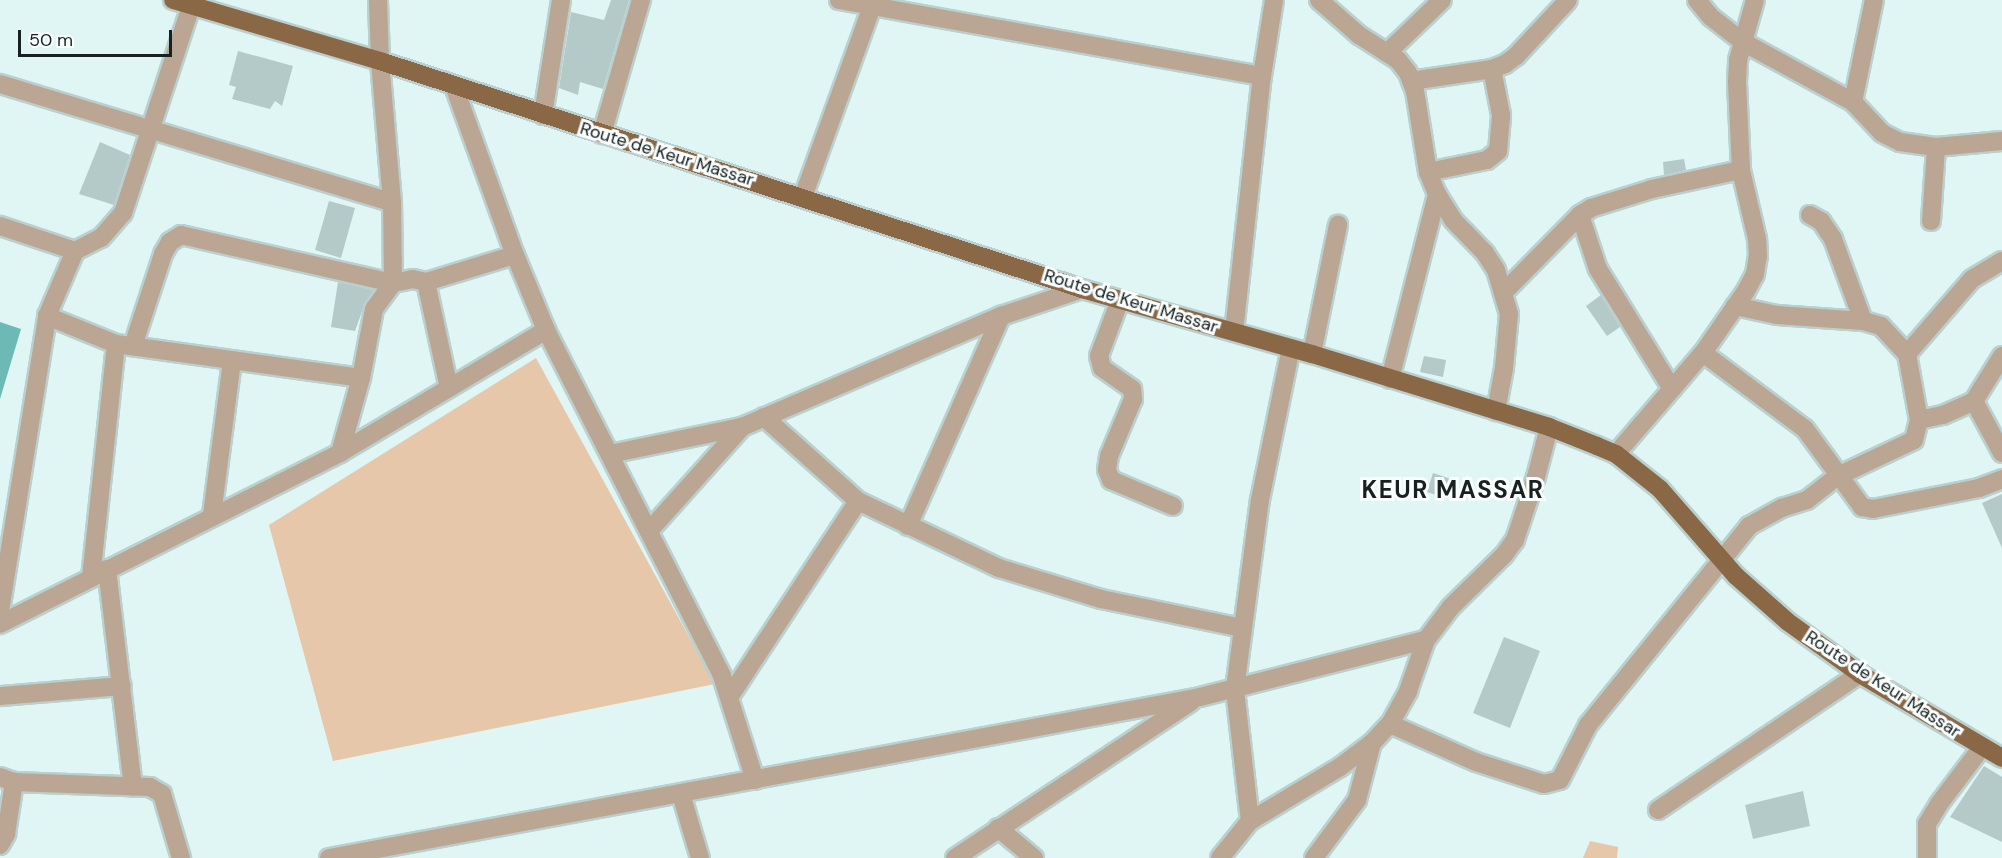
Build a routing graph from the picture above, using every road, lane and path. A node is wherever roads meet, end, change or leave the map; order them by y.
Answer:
1 (173, 0) edge
2 (378, 0) edge
3 (561, 0) edge
4 (641, 0) edge
5 (839, 0) edge
6 (1274, 0) edge
7 (1319, 0) edge
8 (1442, 0) edge
9 (1568, 0) edge
10 (1697, 0) edge
11 (1755, 0) edge
12 (1874, 0) edge
13 (192, 3) edge
14 (872, 6) junction
15 (1743, 42) junction
16 (1386, 53) junction
17 (380, 61) junction
18 (1492, 69) junction
19 (1262, 76) junction
20 (1411, 81) junction
21 (0, 84) edge
22 (454, 86) junction
23 (1853, 102) junction
24 (543, 115) junction
25 (151, 129) junction
26 (602, 134) junction
27 (2002, 141) edge
28 (1936, 147) junction
29 (1741, 170) junction
30 (1428, 172) junction
31 (1437, 194) junction
32 (803, 197) junction
33 (392, 202) junction
34 (1580, 215) junction
35 (1810, 215) dead end
36 (1931, 221) dead end
37 (0, 225) edge
38 (1338, 225) dead end
39 (75, 250) junction
40 (515, 255) junction
41 (2002, 261) edge
42 (426, 282) junction
43 (393, 283) junction
44 (1082, 289) junction
45 (1504, 292) junction
46 (1120, 300) junction
47 (1735, 306) junction
48 (47, 316) junction
49 (1001, 316) junction
50 (1863, 321) junction
51 (546, 330) junction
52 (1234, 332) junction
53 (124, 345) junction
54 (1291, 348) junction
55 (1703, 353) junction
56 (1311, 354) junction
57 (1907, 354) junction
58 (2002, 356) edge
59 (232, 360) junction
60 (362, 378) junction
61 (1390, 379) junction
62 (449, 388) junction
63 (1672, 389) junction
64 (1974, 401) junction
65 (1496, 411) junction
66 (764, 417) junction
67 (1918, 420) junction
68 (742, 427) junction
69 (1549, 428) junction
70 (340, 453) junction
71 (2002, 453) edge
72 (610, 454) junction
73 (1616, 454) junction
74 (1838, 476) junction
75 (2002, 479) edge
76 (858, 501) junction
77 (1173, 506) dead end
78 (212, 515) junction
79 (908, 526) junction
80 (649, 531) junction
81 (1720, 559) junction
82 (99, 574) junction
83 (0, 611) edge
84 (0, 624) edge
85 (1242, 628) junction
86 (1426, 640) junction
87 (1860, 674) junction
88 (123, 686) junction
89 (1235, 689) junction
90 (0, 696) edge
91 (730, 696) junction
92 (1200, 697) junction
93 (1390, 724) junction
94 (1372, 743) junction
95 (1982, 747) junction
96 (2002, 758) edge
97 (7, 780) edge
98 (755, 780) junction
99 (133, 786) junction
100 (681, 794) junction
101 (1658, 810) dead end
102 (1250, 821) junction
103 (998, 828) junction
104 (0, 844) edge
105 (429, 849) edge
106 (1226, 856) edge
107 (181, 858) edge
108 (329, 858) edge
109 (700, 858) edge
110 (955, 858) edge
111 (1034, 858) edge
112 (1314, 858) edge
113 (1927, 858) edge

1 - 13 main road, Route de Keur Massar
2 - 17 street
3 - 24 street
4 - 26 street
5 - 14 street
6 - 19 street
7 - 16 street
8 - 16 street
9 - 18 street
10 - 15 street
11 - 15 street
12 - 23 street
13 - 17 main road, Route de Keur Massar
13 - 25 street
14 - 19 street
14 - 32 street
15 - 23 street
15 - 29 street
16 - 20 street
17 - 22 main road, Route de Keur Massar
17 - 33 street
18 - 20 street
18 - 30 street
19 - 52 street
20 - 30 street
21 - 25 street
22 - 24 main road, Route de Keur Massar
22 - 40 street
23 - 28 street
24 - 26 main road, Route de Keur Massar
25 - 33 street
25 - 39 street
26 - 32 main road, Route de Keur Massar
27 - 28 street
28 - 36 street
29 - 34 street
29 - 47 street
30 - 31 street
31 - 45 street
31 - 61 street
32 - 44 main road, Route de Keur Massar
33 - 43 street
34 - 45 street
34 - 63 street
35 - 50 street
37 - 39 street
38 - 56 street
39 - 48 street
40 - 42 street
40 - 51 street
41 - 57 street
42 - 43 street
42 - 62 street
43 - 53 street
43 - 60 street
44 - 46 main road, Route de Keur Massar
44 - 49 street
45 - 65 street
46 - 52 main road, Route de Keur Massar
46 - 77 street
47 - 50 street
47 - 55 street
48 - 53 street
48 - 83 street
49 - 66 street
49 - 79 street
50 - 57 street
51 - 62 street
51 - 72 street
52 - 54 main road, Route de Keur Massar
53 - 59 street
53 - 82 street
54 - 56 main road, Route de Keur Massar
54 - 85 street
55 - 63 street
55 - 74 street
56 - 61 main road, Route de Keur Massar
57 - 67 street
58 - 64 street
59 - 60 street
59 - 78 street
60 - 70 street
61 - 65 main road, Route de Keur Massar
62 - 70 street
63 - 73 street
64 - 67 street
64 - 71 street
65 - 69 main road, Route de Keur Massar
66 - 68 street
66 - 76 street
67 - 74 street
68 - 72 street
68 - 80 street
69 - 73 main road, Route de Keur Massar
69 - 86 street
70 - 78 street
72 - 80 street
73 - 81 main road, Route de Keur Massar
74 - 75 street
74 - 81 street
76 - 79 street
76 - 91 street
78 - 82 street
79 - 85 street
80 - 91 street
81 - 87 main road, Route de Keur Massar
81 - 93 street
82 - 84 street
82 - 88 street
85 - 89 street
86 - 89 street
86 - 93 street
87 - 95 main road, Route de Keur Massar
87 - 101 street
88 - 90 street
88 - 99 street
89 - 92 street
89 - 102 street
91 - 98 street
92 - 98 street
92 - 103 street
93 - 94 street
94 - 102 street
94 - 112 street
95 - 96 main road, Route de Keur Massar
95 - 113 street
97 - 99 street
97 - 104 street
98 - 100 street
99 - 107 street
100 - 105 street
100 - 109 street
102 - 106 street
103 - 110 street
103 - 111 street
105 - 108 street

